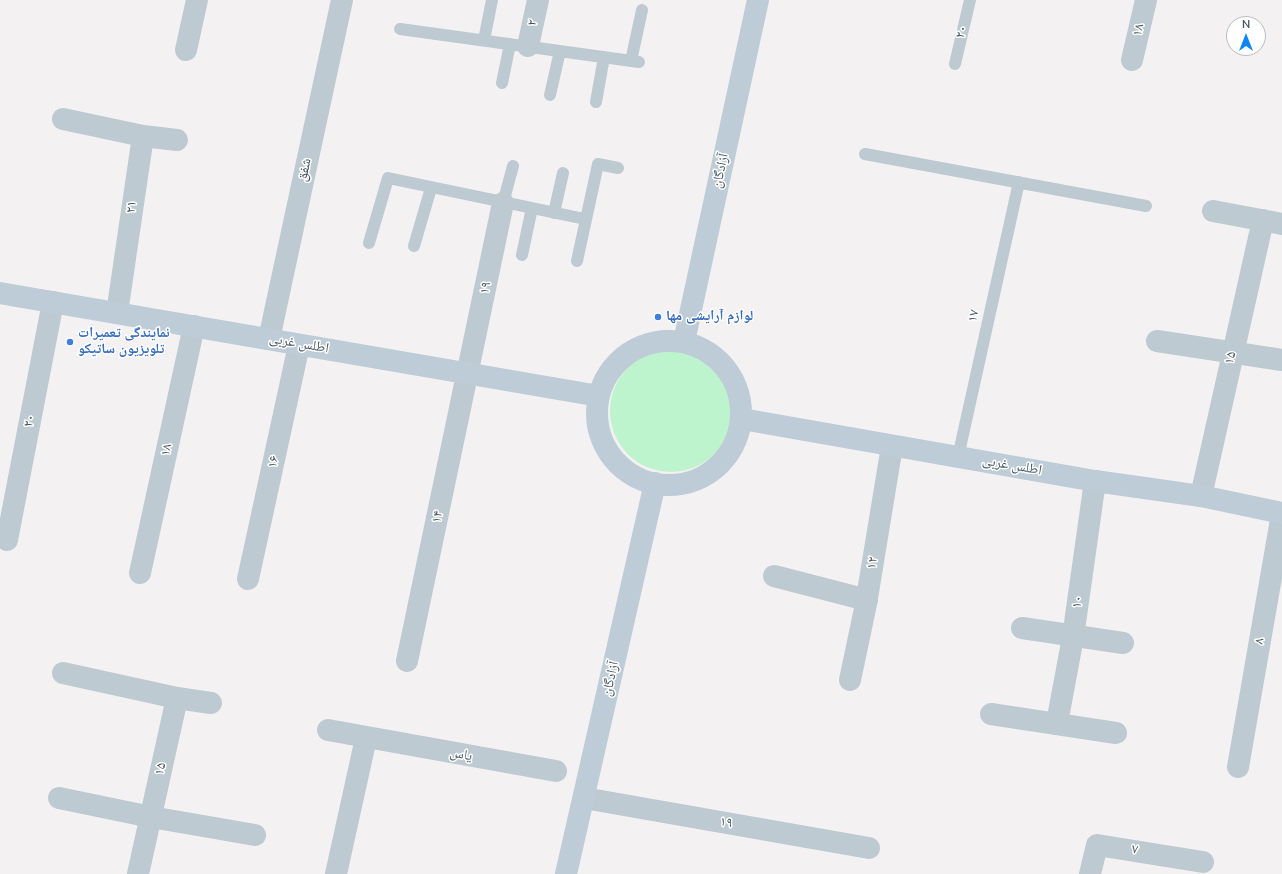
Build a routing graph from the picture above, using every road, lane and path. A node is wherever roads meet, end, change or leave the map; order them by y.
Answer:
1 (198, 0) edge
2 (342, 0) edge
3 (492, 0) edge
4 (538, 0) edge
5 (758, 0) edge
6 (970, 0) edge
7 (1146, 0) edge
8 (642, 10) dead end
9 (400, 29) dead end
10 (484, 40) junction
11 (519, 45) junction
12 (186, 50) dead end
13 (560, 51) junction
14 (604, 57) junction
15 (1132, 60) dead end
16 (955, 64) dead end
17 (502, 83) dead end
18 (550, 96) dead end
19 (596, 102) dead end
20 (63, 119) dead end
21 (143, 136) junction
22 (177, 140) dead end
23 (866, 154) dead end
24 (513, 166) dead end
25 (618, 168) dead end
26 (563, 173) dead end
27 (1019, 182) junction
28 (431, 188) junction
29 (503, 203) junction
30 (1146, 206) dead end
31 (532, 208) junction
32 (1213, 211) dead end
33 (554, 213) junction
34 (585, 219) junction
35 (1272, 222) edge
36 (369, 243) dead end
37 (414, 246) dead end
38 (522, 255) dead end
39 (577, 261) dead end
40 (0, 293) edge
41 (53, 302) junction
42 (117, 313) junction
43 (194, 326) junction
44 (269, 339) junction
45 (1157, 341) dead end
46 (684, 342) junction
47 (300, 345) junction
48 (1232, 352) junction
49 (1282, 360) edge
50 (468, 373) junction
51 (599, 396) junction
52 (742, 419) junction
53 (892, 446) junction
54 (958, 457) junction
55 (1094, 480) junction
56 (655, 484) junction
57 (1201, 496) junction
58 (1282, 514) edge
59 (7, 540) dead end
60 (140, 573) dead end
61 (774, 576) dead end
62 (248, 579) dead end
63 (867, 600) junction
64 (1022, 628) dead end
65 (1073, 637) junction
66 (1123, 643) dead end
67 (407, 662) dead end
68 (63, 672) dead end
69 (850, 680) dead end
70 (177, 698) junction
71 (211, 703) dead end
72 (991, 714) dead end
73 (1057, 723) junction
74 (328, 730) dead end
75 (1116, 733) dead end
76 (366, 738) junction
77 (1238, 767) dead end
78 (556, 771) dead end
79 (59, 798) dead end
80 (584, 798) junction
81 (151, 817) junction
82 (255, 835) dead end
83 (869, 848) dead end
84 (1203, 862) dead end
85 (138, 874) edge
86 (336, 874) edge
87 (566, 874) edge
88 (1090, 874) edge

1 - 12 street
2 - 44 street, شفق
3 - 10 lane
4 - 11 street, ۲
5 - 46 main road, آزادگان
6 - 16 lane, ۲۰
7 - 15 street, ۱۸
8 - 14 lane
9 - 10 lane
10 - 11 lane
11 - 13 lane
11 - 17 lane
13 - 14 lane
13 - 18 lane
14 - 19 lane
20 - 21 street
21 - 22 street
21 - 42 street, ۲۱
23 - 27 lane
24 - 29 lane
25 - 34 lane
26 - 33 lane
27 - 30 lane
27 - 54 lane, ۱۷
28 - 29 lane
28 - 36 lane
28 - 37 lane
29 - 31 lane
29 - 50 street, ۱۹
31 - 33 lane
31 - 38 lane
32 - 35 street
33 - 34 lane
34 - 39 lane
35 - 48 street, ۱۵
40 - 41 main road, اطلس غربی
41 - 42 main road, اطلس غربی
41 - 59 street, ۲۰
42 - 43 main road, اطلس غربی
43 - 44 main road, اطلس غربی
43 - 60 street, ۱۸
44 - 47 main road, اطلس غربی
45 - 48 street
46 - 51 main road
46 - 52 main road
47 - 50 main road, اطلس غربی
47 - 62 street, ۱۶
48 - 49 street
48 - 57 street, ۱۵
50 - 51 main road, اطلس غربی
50 - 67 street, ۱۴
51 - 56 main road
52 - 53 main road, اطلس غربی
52 - 56 main road
53 - 54 main road, اطلس غربی
53 - 63 street, ۱۲
54 - 55 main road, اطلس غربی
55 - 57 main road, اطلس غربی
55 - 65 street, ۱۰
56 - 80 main road, آزادگان
57 - 58 main road, اطلس غربی
58 - 77 street, ۸
61 - 63 street
63 - 69 street, ۱۲
64 - 65 street
65 - 66 street
65 - 73 street, ۱۰
68 - 70 street
70 - 71 street
70 - 81 street, ۱۵
72 - 73 street
73 - 75 street
74 - 76 street, یاس
76 - 78 street, یاس
76 - 86 street
79 - 81 street
80 - 83 street, ۱۹
80 - 87 main road, آزادگان
81 - 82 street
81 - 85 street, ۱۵
84 - 88 street, ۷

